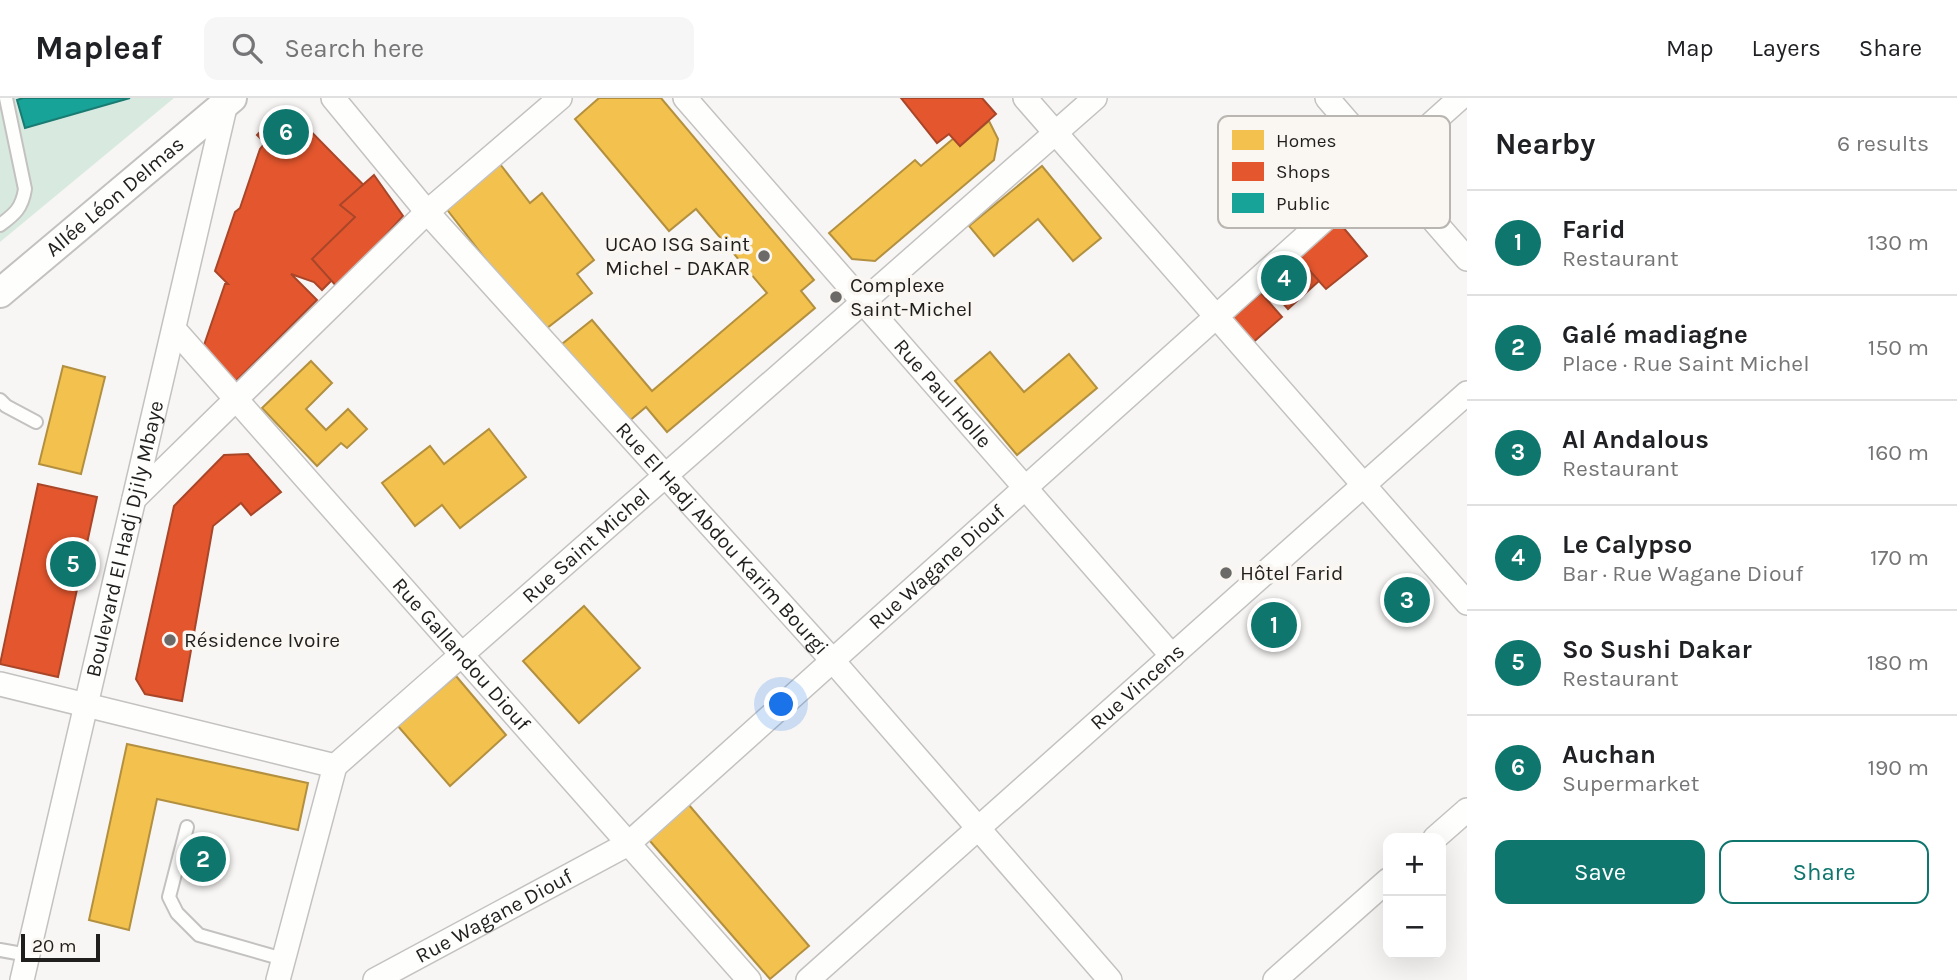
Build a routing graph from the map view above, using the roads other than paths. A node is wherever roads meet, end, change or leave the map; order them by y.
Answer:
1 (6, 98) edge
2 (333, 98) edge
3 (559, 98) edge
4 (685, 98) edge
5 (1025, 98) edge
6 (1095, 98) edge
7 (1327, 98) edge
8 (1460, 98) edge
9 (228, 100) edge
10 (1343, 116) edge
11 (1440, 116) edge
12 (1055, 133) junction
13 (427, 212) junction
14 (0, 225) edge
15 (1315, 228) edge
16 (1440, 228) edge
17 (1467, 259) edge
18 (0, 293) edge
19 (863, 302) junction
20 (1216, 317) junction
21 (174, 329) junction
22 (1467, 393) edge
23 (236, 399) junction
24 (0, 400) edge
25 (36, 422) dead end
26 (665, 475) junction
27 (1364, 485) junction
28 (1025, 488) junction
29 (134, 499) junction
30 (1467, 603) edge
31 (461, 654) junction
32 (1172, 656) junction
33 (833, 661) junction
34 (0, 684) edge
35 (86, 705) junction
36 (335, 766) junction
37 (1467, 810) edge
38 (187, 827) dead end
39 (978, 829) junction
40 (1441, 833) edge
41 (628, 844) junction
42 (1383, 884) edge
43 (0, 950) edge
44 (28, 956) junction
45 (280, 969) edge
46 (22, 980) edge
47 (375, 980) edge
48 (749, 980) edge
49 (808, 980) edge
50 (1110, 980) edge
51 (1276, 980) edge

1 - 14 lane
2 - 13 street, Rue El Hadj Abdou Karim Bourgi
3 - 13 street
4 - 19 street, Rue Paul Holle
5 - 12 street
6 - 12 street, Rue Saint Michel
7 - 10 street
8 - 11 street, Rue Wagane Diouf
9 - 18 street, Allée Léon Delmas
9 - 21 street, Boulevard El Hadj Djily Mbaye
12 - 19 street, Rue Saint Michel
12 - 20 street
13 - 23 street
13 - 26 street, Rue El Hadj Abdou Karim Bourgi
15 - 20 street, Rue Wagane Diouf
16 - 17 street
19 - 26 street, Rue Saint Michel
19 - 28 street, Rue Paul Holle
20 - 27 street
20 - 28 street, Rue Wagane Diouf
21 - 23 street, Rue Gallandou Diouf
21 - 29 street, Boulevard El Hadj Djily Mbaye
22 - 27 street, Rue Vincens
23 - 29 street
23 - 31 street, Rue Gallandou Diouf
24 - 25 lane
26 - 31 street, Rue Saint Michel
26 - 33 street, Rue El Hadj Abdou Karim Bourgi
27 - 30 street
27 - 32 street, Rue Vincens
28 - 32 street, Rue Paul Holle
28 - 33 street, Rue Wagane Diouf
29 - 35 street, Boulevard El Hadj Djily Mbaye
31 - 36 street, Rue Saint Michel
31 - 41 street, Rue Gallandou Diouf
32 - 39 street, Rue Vincens
33 - 39 street, Rue El Hadj Abdou Karim Bourgi
33 - 41 street, Rue Wagane Diouf
34 - 35 street
35 - 36 street
35 - 44 street, Boulevard El Hadj Djily Mbaye
36 - 45 street
37 - 40 street
38 - 45 lane
39 - 49 street, Rue Vincens
39 - 50 street, Rue El Hadj Abdou Karim Bourgi
41 - 47 street, Rue Wagane Diouf
41 - 48 street, Rue Gallandou Diouf
42 - 51 street
43 - 44 lane
44 - 46 street, Boulevard El Hadj Djily Mbaye

